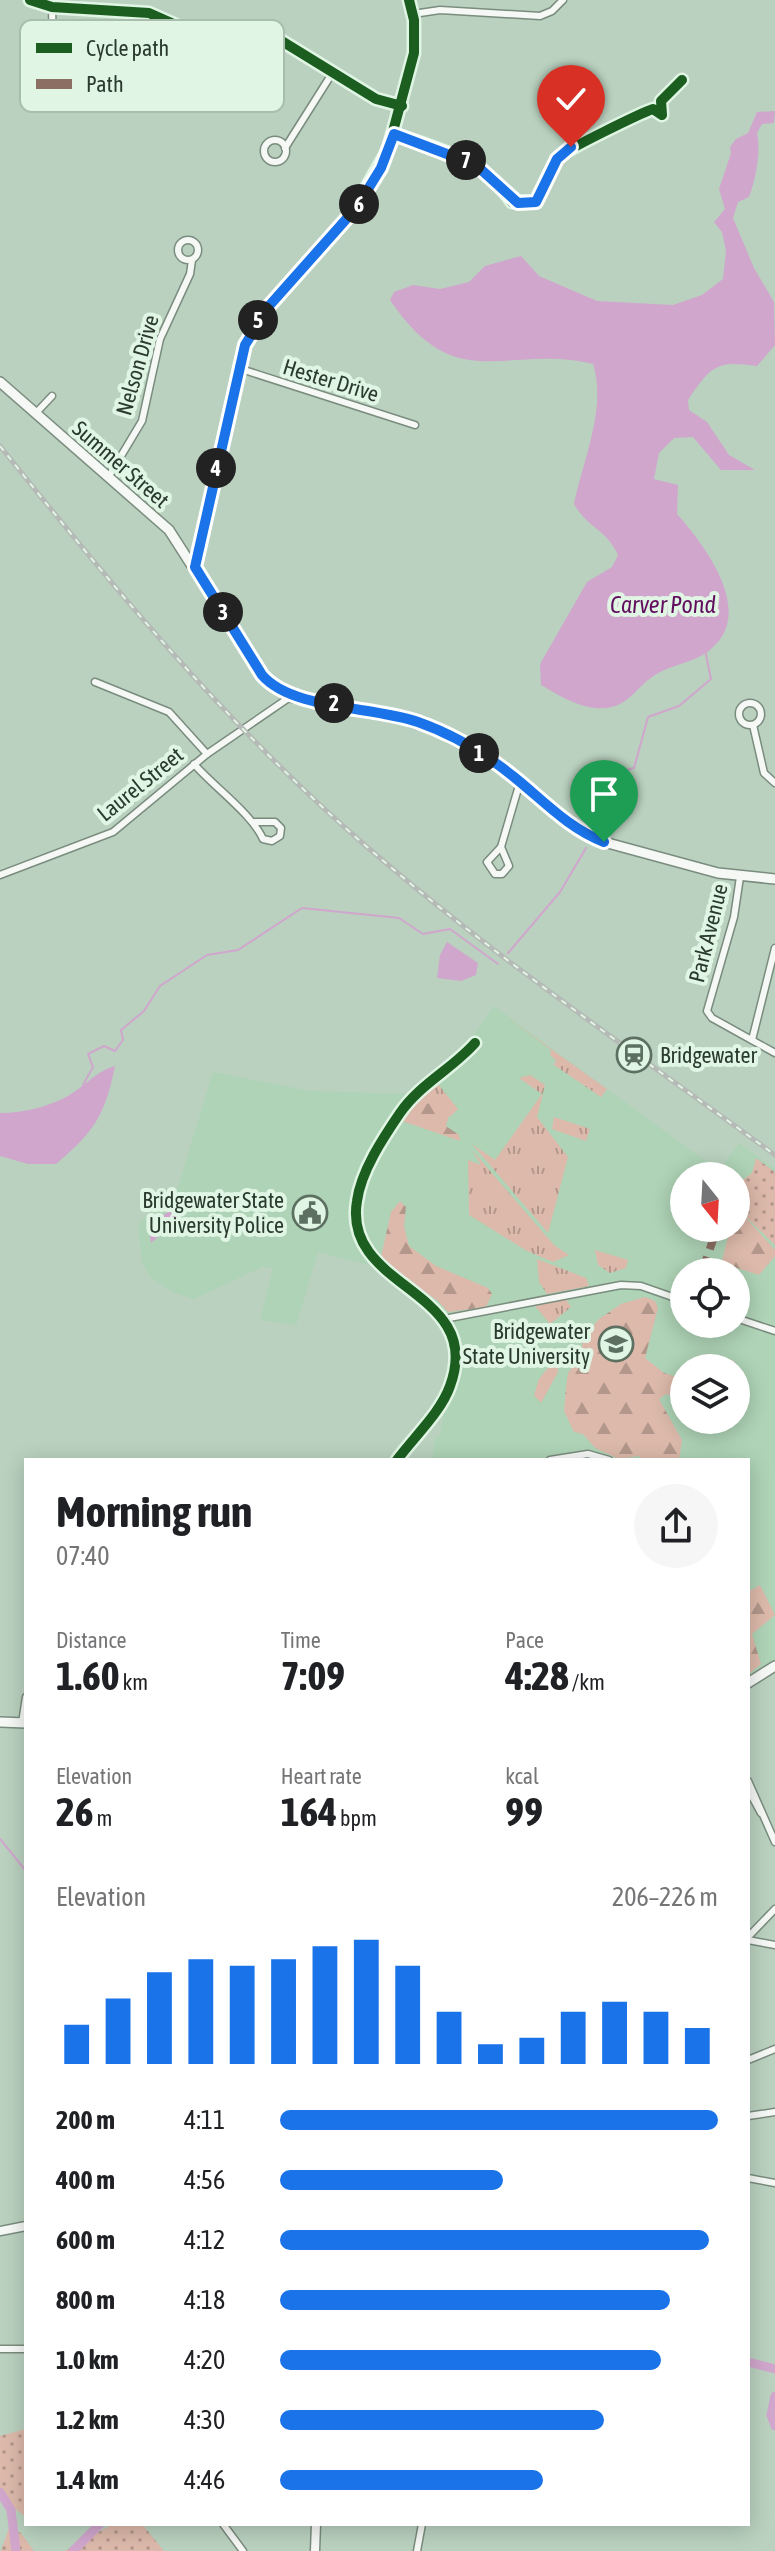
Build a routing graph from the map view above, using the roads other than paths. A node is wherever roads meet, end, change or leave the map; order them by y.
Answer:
1 (30, 0) edge
2 (409, 0) edge
3 (563, 0) edge
4 (52, 7) junction
5 (413, 14) junction
6 (52, 20) edge
7 (165, 20) edge
8 (284, 42) edge
9 (333, 72) junction
10 (682, 80) dead end
11 (402, 106) junction
12 (394, 134) junction
13 (285, 148) dead end
14 (192, 260) dead end
15 (238, 368) junction
16 (0, 382) edge
17 (52, 396) dead end
18 (36, 413) junction
19 (415, 425) dead end
20 (109, 476) junction
21 (195, 567) junction
22 (95, 682) dead end
23 (290, 697) junction
24 (753, 725) dead end
25 (207, 754) junction
26 (194, 764) junction
27 (520, 782) junction
28 (775, 783) edge
29 (255, 822) junction
30 (501, 847) junction
31 (0, 875) edge
32 (740, 877) junction
33 (775, 879) edge
34 (775, 948) edge
35 (752, 1040) junction
36 (475, 1043) dead end
37 (775, 1053) edge
38 (670, 1297) edge
39 (444, 1319) junction
40 (750, 1323) edge
41 (775, 1331) edge
42 (398, 1458) edge
43 (563, 1458) edge
44 (602, 1458) edge
45 (775, 1666) edge
46 (750, 1682) edge
47 (0, 1722) edge
48 (24, 1723) edge
49 (750, 1785) edge
50 (750, 1793) edge
51 (765, 1819) junction
52 (775, 1842) edge
53 (775, 1909) edge
54 (750, 1937) edge
55 (750, 1939) edge
56 (775, 1945) edge
57 (775, 2049) edge
58 (750, 2059) edge
59 (775, 2112) edge
60 (750, 2116) edge
61 (750, 2178) edge
62 (775, 2183) edge
63 (24, 2226) edge
64 (0, 2231) edge
65 (0, 2349) edge
66 (24, 2349) edge
67 (224, 2526) edge
68 (316, 2526) edge
69 (422, 2526) edge
70 (243, 2551) edge
71 (315, 2551) edge
72 (417, 2551) edge

1 - 4 street
2 - 5 street
3 - 5 street
4 - 6 street
4 - 7 street
5 - 11 street
8 - 9 street
9 - 11 street
9 - 13 street
10 - 12 street
11 - 12 street
12 - 15 street
14 - 20 street, Nelson Drive
15 - 19 street, Hester Drive
15 - 21 street
16 - 18 main road, Summer Street
17 - 18 street
18 - 20 main road, Summer Street
20 - 21 main road, Summer Street
21 - 23 main road, Summer Street
22 - 25 street
23 - 25 street, Laurel Street
23 - 27 main road
24 - 28 street
25 - 26 street, Laurel Street
26 - 29 street
26 - 31 street, Laurel Street
27 - 30 street
27 - 32 main road
29 - 29 street
30 - 30 street
32 - 33 main road
32 - 35 street, Park Avenue
34 - 35 street
35 - 37 street, Park Avenue
36 - 39 street
38 - 39 street
39 - 42 street
40 - 41 street
43 - 44 street
45 - 46 main road
47 - 48 main road
49 - 51 street
50 - 51 street
51 - 52 street
53 - 54 street
55 - 56 street
57 - 58 street
59 - 60 street
61 - 62 street
63 - 64 street
65 - 66 street
67 - 70 street
68 - 71 street
69 - 72 street

